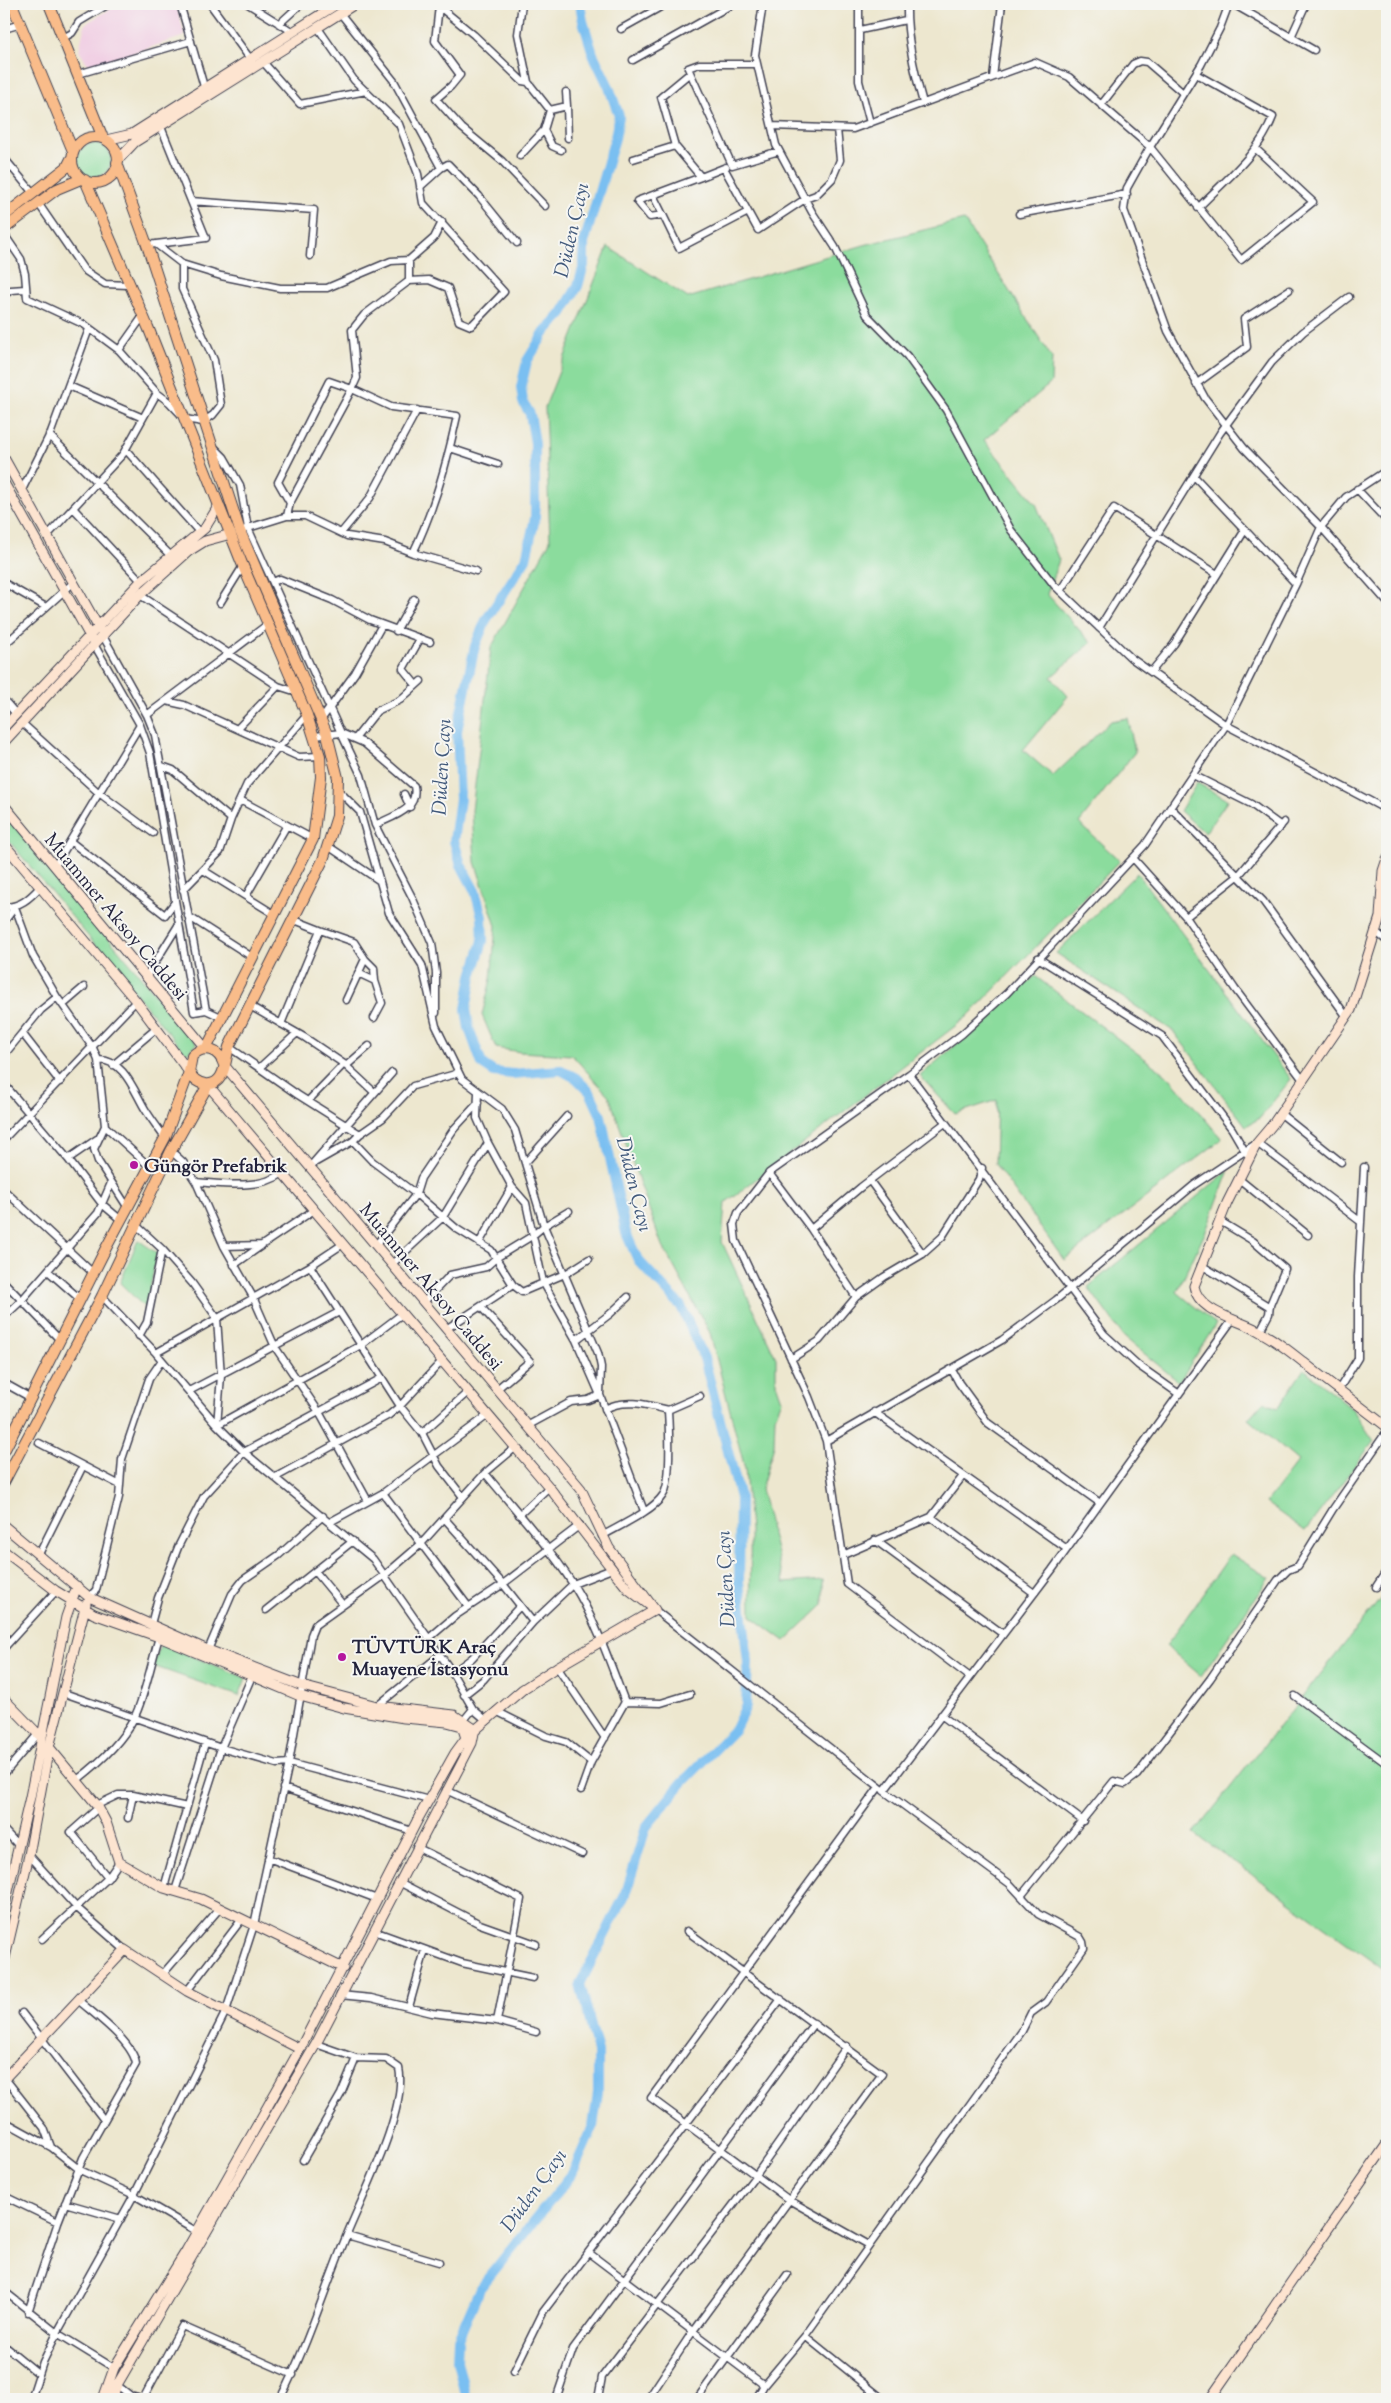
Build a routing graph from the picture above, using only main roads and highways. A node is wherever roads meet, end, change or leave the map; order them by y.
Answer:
1 (12, 4) edge
2 (49, 4) edge
3 (337, 4) edge
4 (355, 4) edge
5 (105, 139) junction
6 (72, 155) junction
7 (117, 162) junction
8 (83, 179) junction
9 (36, 199) junction
10 (4, 216) edge
11 (4, 229) edge
12 (4, 458) edge
13 (4, 483) edge
14 (22, 490) junction
15 (12, 498) junction
16 (219, 505) junction
17 (240, 531) junction
18 (98, 627) junction
19 (89, 636) junction
20 (103, 636) junction
21 (95, 646) junction
22 (4, 727) edge
23 (4, 742) edge
24 (4, 805) edge
25 (4, 844) edge
26 (1387, 860) edge
27 (206, 1049) junction
28 (224, 1065) junction
29 (189, 1072) junction
30 (208, 1084) junction
31 (1387, 1427) edge
32 (4, 1451) edge
33 (4, 1482) edge
34 (4, 1526) edge
35 (4, 1551) edge
36 (77, 1586) junction
37 (89, 1597) junction
38 (71, 1600) junction
39 (84, 1609) junction
40 (655, 1610) junction
41 (4, 1699) edge
42 (463, 1723) junction
43 (472, 1733) junction
44 (40, 1735) junction
45 (49, 1747) junction
46 (4, 1909) edge
47 (364, 1926) junction
48 (374, 1931) junction
49 (4, 1962) edge
50 (343, 1968) junction
51 (300, 2049) junction
52 (4, 2078) edge
53 (1387, 2144) edge
54 (108, 2380) junction
55 (117, 2385) junction
56 (103, 2399) edge
57 (112, 2399) edge
58 (1210, 2399) edge

1 - 6 main road
2 - 5 main road
3 - 5 main road
4 - 7 main road
5 - 6 main road
5 - 7 main road
6 - 8 main road
6 - 9 main road
7 - 8 main road
7 - 17 main road
8 - 9 main road
8 - 16 main road
9 - 10 main road
9 - 11 main road
12 - 14 main road
13 - 15 main road
14 - 15 main road
14 - 18 main road
15 - 19 main road
16 - 17 main road
16 - 18 main road
17 - 20 main road
17 - 27 main road
17 - 28 main road
18 - 19 main road
18 - 20 main road
19 - 21 main road
19 - 22 main road
20 - 21 main road
21 - 23 main road
24 - 27 main road, Muammer Aksoy Caddesi
25 - 29 main road
26 - 31 main road
27 - 28 main road
27 - 29 main road
28 - 30 main road
28 - 40 main road, Muammer Aksoy Caddesi
29 - 30 main road
29 - 32 main road
30 - 33 main road
30 - 40 main road
34 - 36 main road
35 - 38 main road
36 - 37 main road
36 - 38 main road
37 - 39 main road
37 - 42 main road
38 - 39 main road
38 - 44 main road
39 - 42 main road
39 - 45 main road
40 - 43 main road
41 - 44 main road
42 - 43 main road
43 - 47 main road
43 - 48 main road
44 - 46 main road
45 - 49 main road
45 - 50 main road
47 - 48 main road
47 - 50 main road
48 - 55 main road
50 - 51 main road
51 - 52 main road
51 - 54 main road
53 - 58 main road
54 - 55 main road
54 - 56 main road
55 - 57 main road

